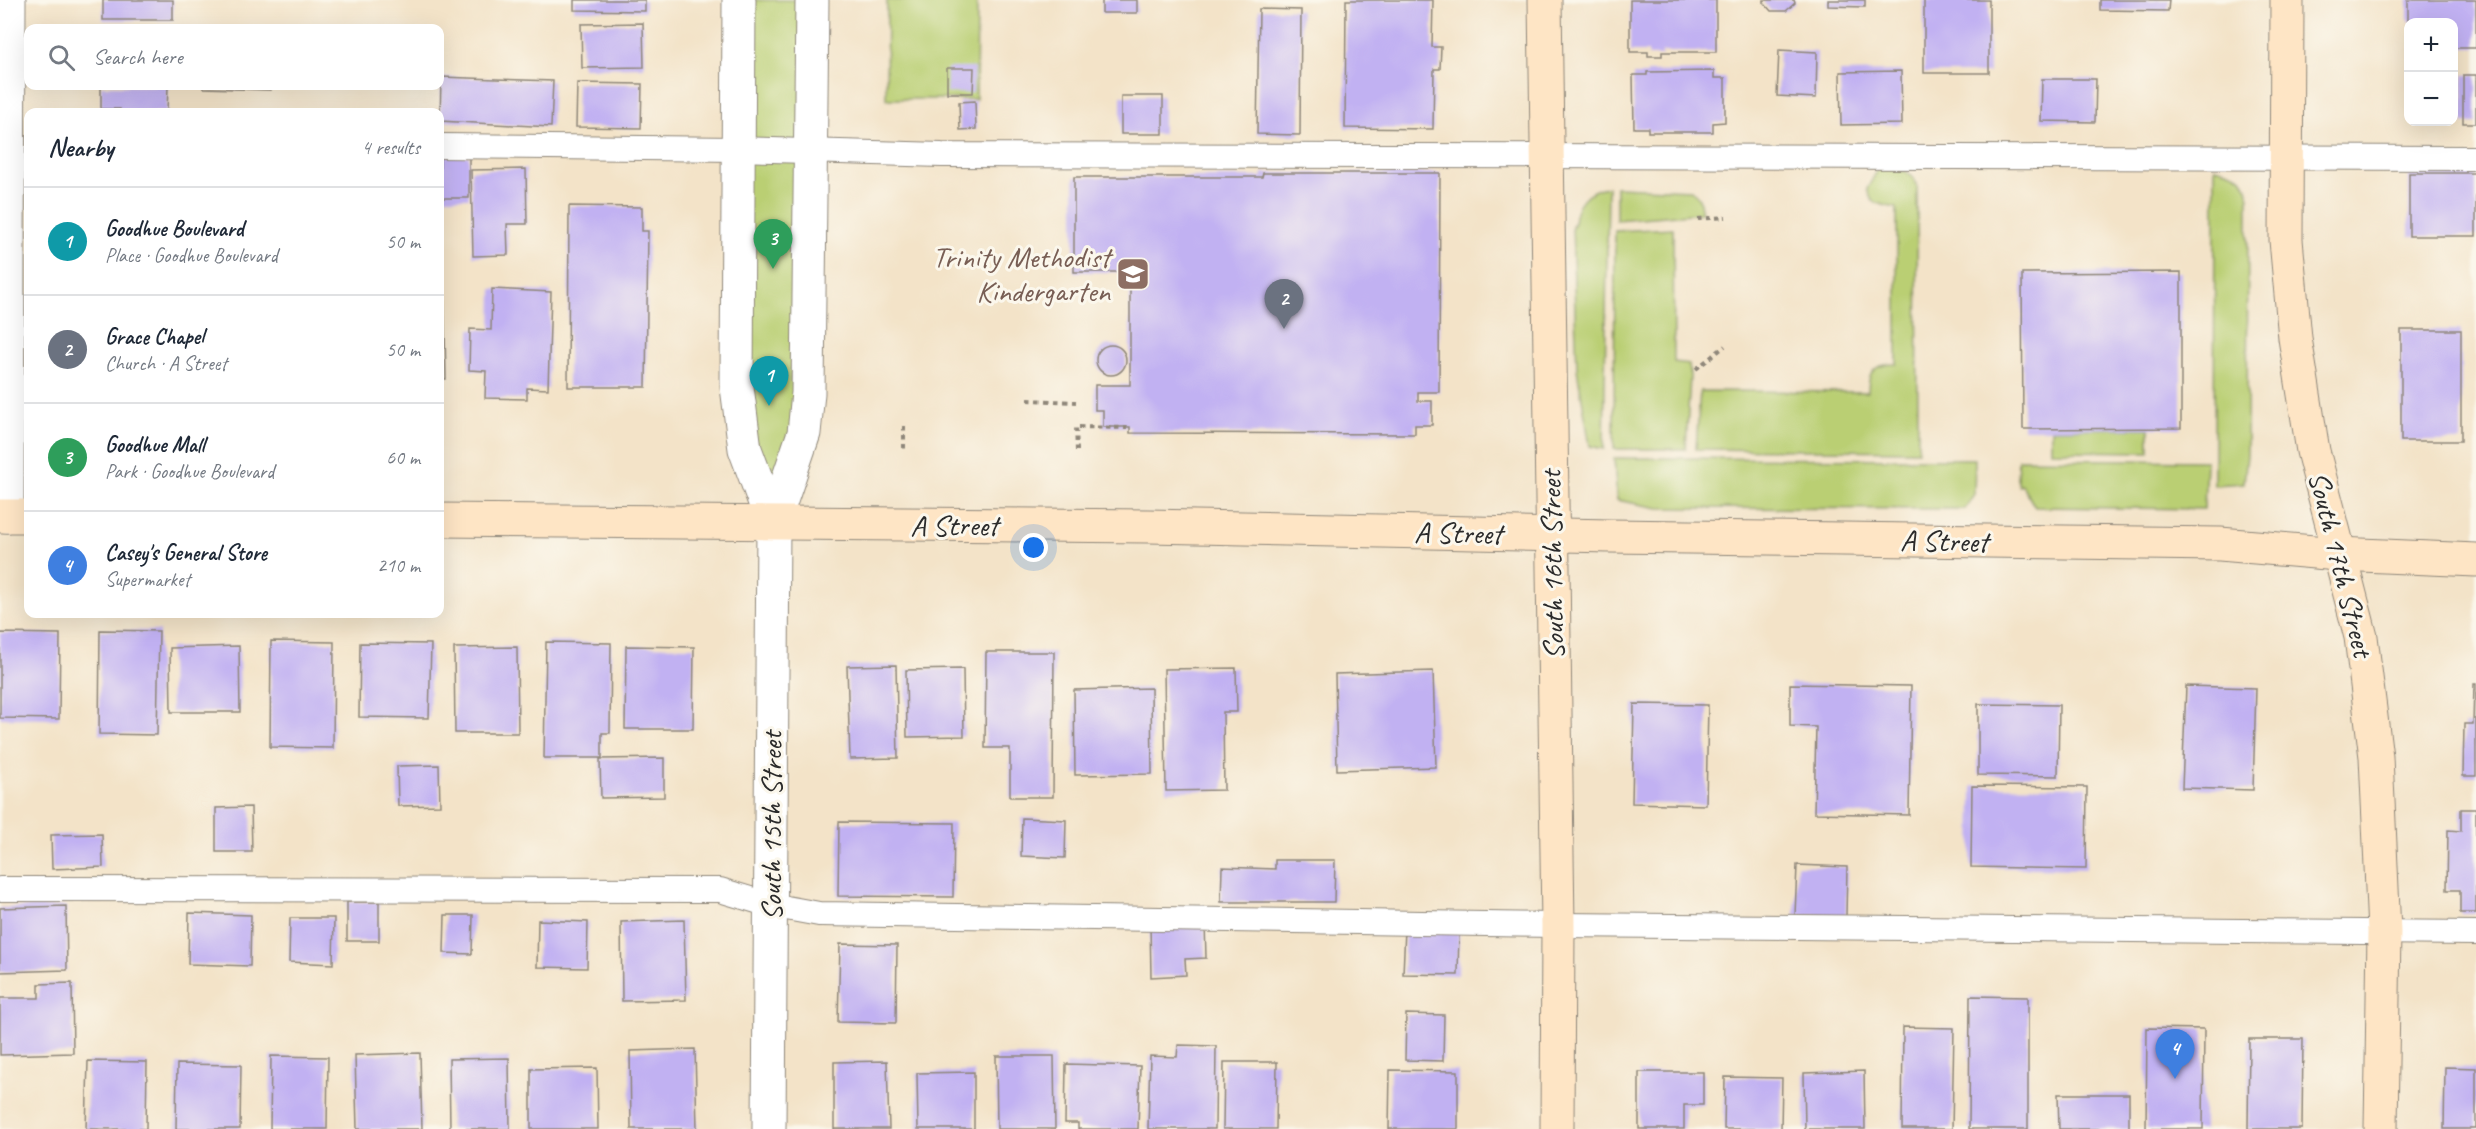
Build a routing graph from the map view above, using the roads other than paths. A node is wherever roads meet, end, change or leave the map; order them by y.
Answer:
1 (9, 0) edge
2 (739, 0) edge
3 (812, 0) edge
4 (1545, 0) edge
5 (2287, 0) edge
6 (12, 139) edge
7 (444, 146) edge
8 (738, 149) junction
9 (810, 151) junction
10 (1547, 156) junction
11 (2286, 157) junction
12 (2476, 158) edge
13 (12, 516) edge
14 (444, 520) edge
15 (773, 524) junction
16 (1551, 535) junction
17 (2338, 554) junction
18 (2476, 560) edge
19 (0, 889) edge
20 (770, 905) junction
21 (1558, 925) junction
22 (2384, 932) junction
23 (2476, 933) edge
24 (768, 1129) edge
25 (1557, 1129) edge
26 (2381, 1129) edge

1 - 6 street
2 - 8 street
3 - 9 street
4 - 10 main road, South 16th Street
5 - 11 main road, South 17th Street
6 - 13 street
7 - 8 lane
8 - 9 lane
8 - 15 street
9 - 10 lane
9 - 15 street
10 - 11 lane
10 - 16 main road, South 16th Street
11 - 12 lane
11 - 17 main road, South 17th Street
14 - 15 main road, A Street
15 - 16 main road, A Street
15 - 20 street, South 15th Street
16 - 17 main road, A Street
16 - 21 main road, South 16th Street
17 - 18 main road, A Street
17 - 22 main road, South 17th Street
19 - 20 lane
20 - 21 lane
20 - 24 street, South 15th Street
21 - 22 lane
21 - 25 main road, South 16th Street
22 - 23 lane
22 - 26 main road, South 17th Street

